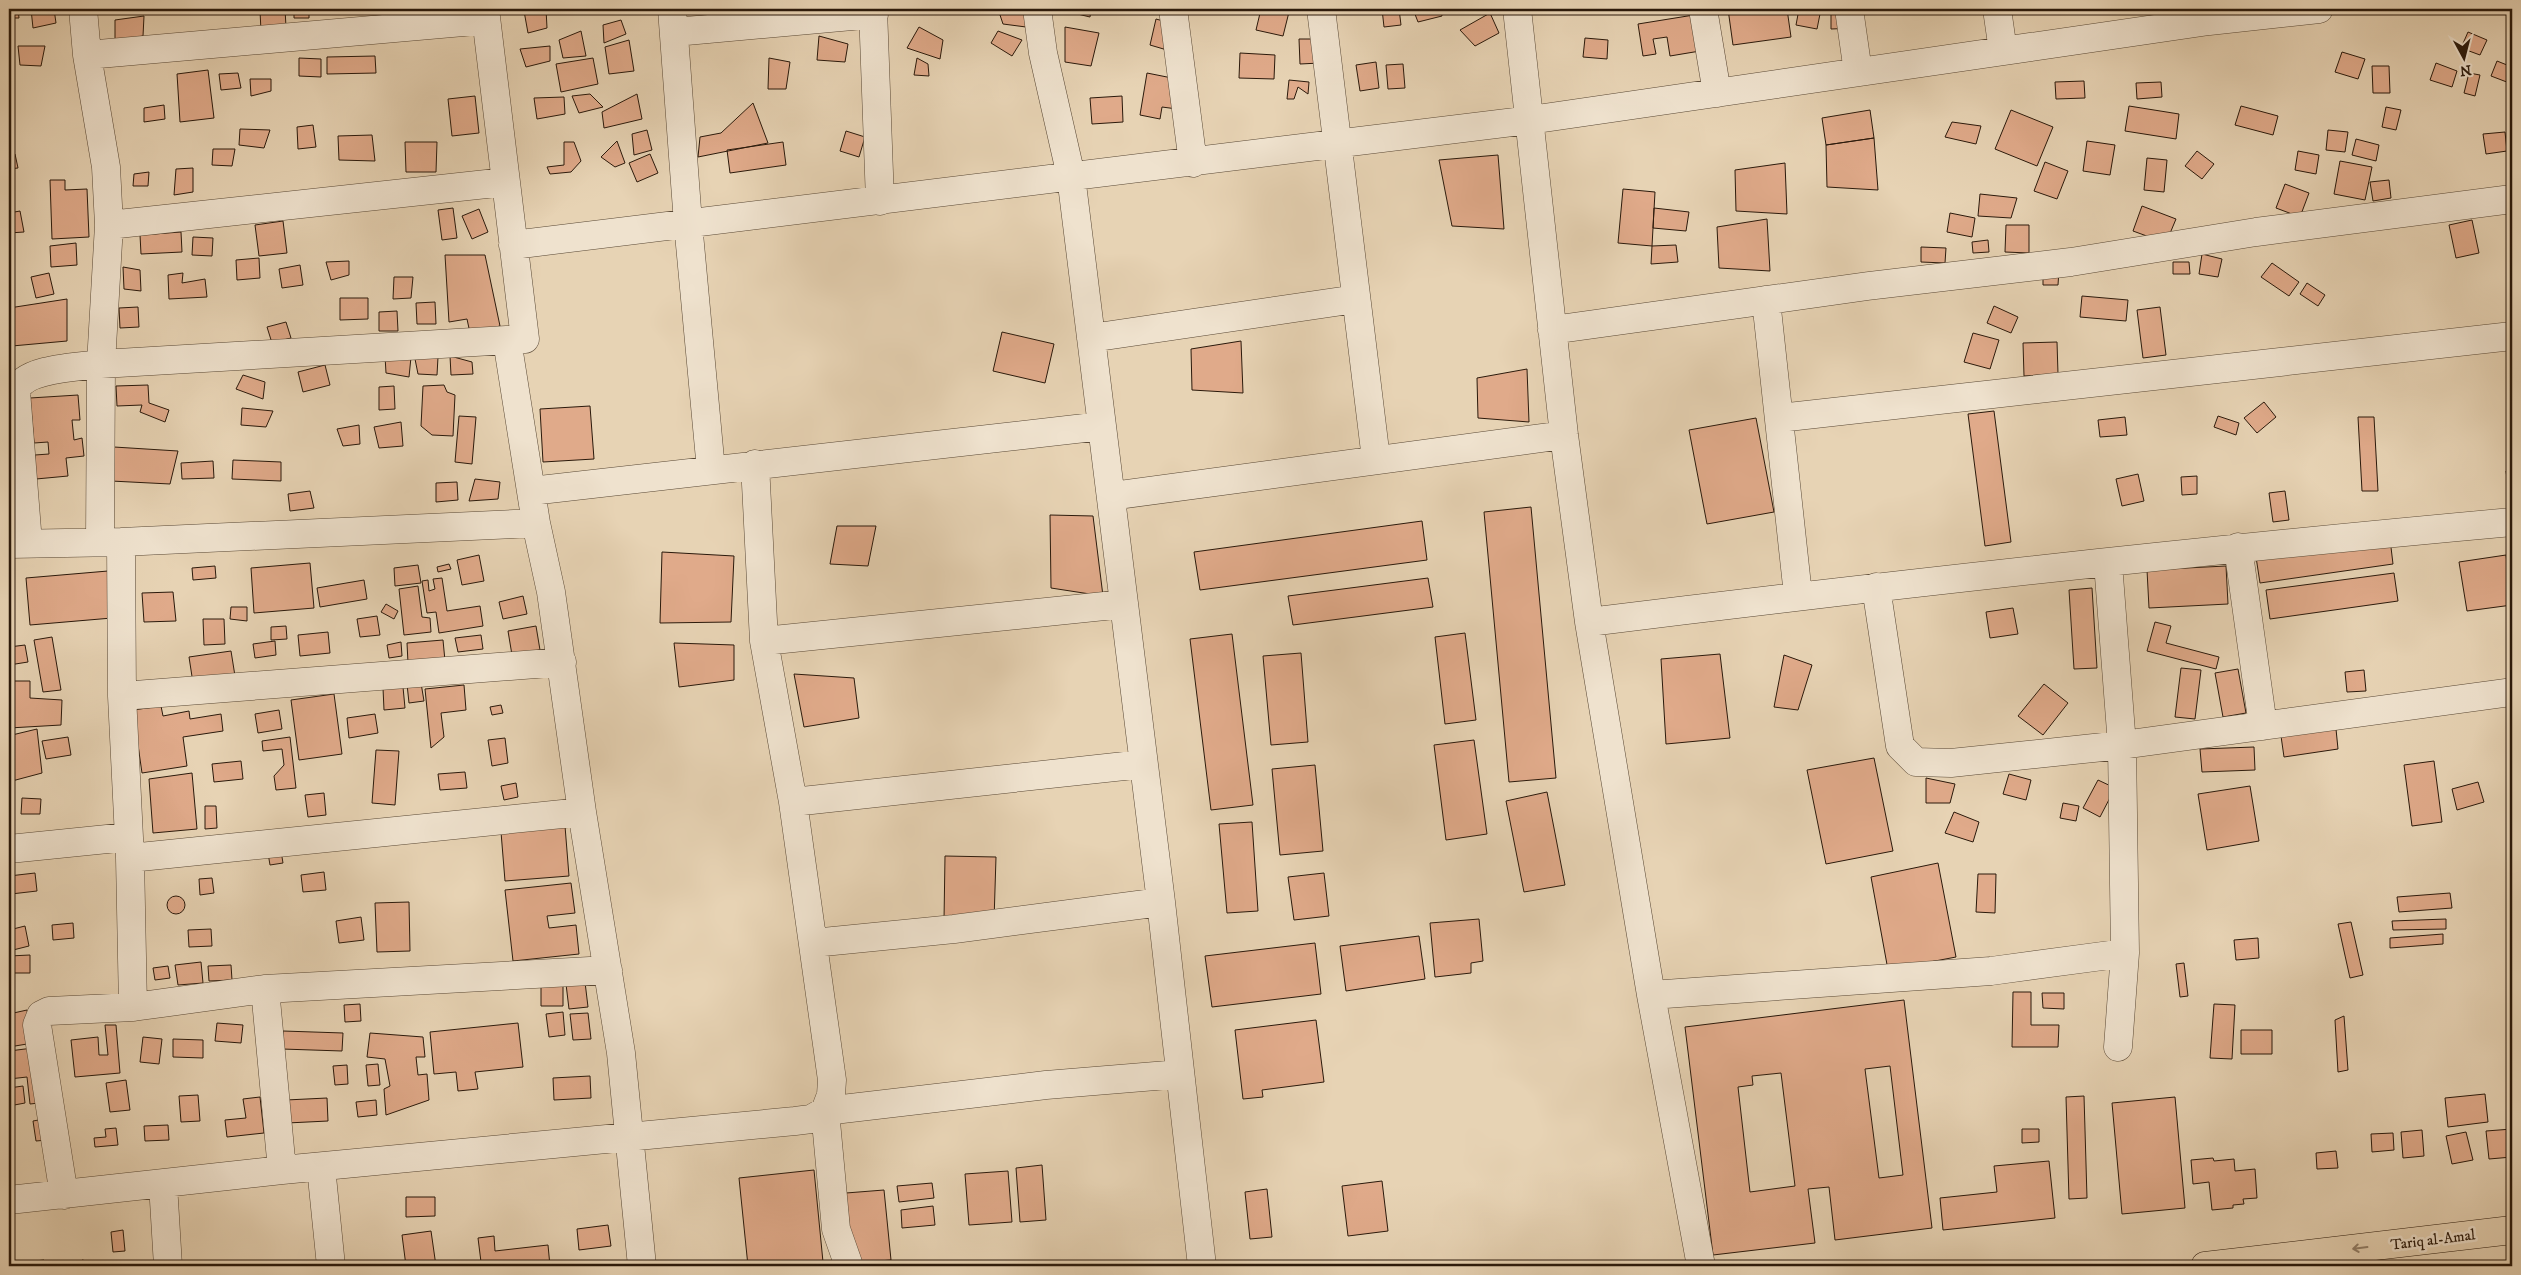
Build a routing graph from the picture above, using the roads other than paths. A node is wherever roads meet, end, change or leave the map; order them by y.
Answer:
1 (83, 9) edge
2 (1037, 9) edge
3 (1173, 9) edge
4 (1321, 9) edge
5 (1517, 9) edge
6 (1703, 9) edge
7 (1848, 9) edge
8 (1997, 9) edge
9 (2319, 9) edge
10 (874, 11) edge
11 (485, 14) edge
12 (2208, 15) edge
13 (674, 20) edge
14 (2003, 51) junction
15 (87, 55) junction
16 (1858, 72) junction
17 (1717, 93) junction
18 (1530, 120) junction
19 (1337, 142) junction
20 (1193, 163) junction
21 (1071, 176) junction
22 (505, 182) junction
23 (2512, 199) edge
24 (880, 201) junction
25 (688, 223) junction
26 (109, 225) junction
27 (513, 245) junction
28 (1356, 299) junction
29 (1766, 300) junction
30 (1552, 330) junction
31 (2512, 336) edge
32 (1091, 338) junction
33 (507, 340) junction
34 (101, 364) junction
35 (1779, 418) junction
36 (1102, 426) junction
37 (1564, 435) junction
38 (1376, 459) junction
39 (755, 464) junction
40 (711, 470) junction
41 (531, 492) junction
42 (1111, 496) junction
43 (2512, 522) edge
44 (536, 523) junction
45 (111, 542) junction
46 (18, 544) edge
47 (2238, 547) junction
48 (2108, 563) junction
49 (1876, 587) junction
50 (1798, 595) junction
51 (1124, 604) junction
52 (1589, 622) junction
53 (764, 640) junction
54 (562, 662) junction
55 (2512, 692) edge
56 (122, 696) junction
57 (2263, 726) junction
58 (2122, 745) junction
59 (1143, 764) junction
60 (793, 802) junction
61 (582, 812) junction
62 (128, 847) junction
63 (9, 849) edge
64 (1161, 902) junction
65 (813, 943) junction
66 (2125, 953) junction
67 (608, 970) junction
68 (265, 989) junction
69 (1651, 995) junction
70 (133, 1007) junction
71 (2118, 1048) dead end
72 (1180, 1074) junction
73 (825, 1111) junction
74 (630, 1138) junction
75 (321, 1167) junction
76 (282, 1170) junction
77 (163, 1184) junction
78 (64, 1195) junction
79 (9, 1200) edge
80 (2512, 1230) edge
81 (168, 1266) edge
82 (331, 1266) edge
83 (642, 1266) edge
84 (849, 1266) edge
85 (1202, 1266) edge
86 (1701, 1266) edge
87 (2205, 1266) edge

1 - 15 street
2 - 21 street
3 - 20 street
4 - 19 street
5 - 18 street
6 - 17 street
7 - 16 street
8 - 14 street
9 - 12 street
10 - 13 street
10 - 24 street
11 - 15 street
11 - 22 street
12 - 14 street
13 - 25 street
14 - 16 street
15 - 26 street
16 - 17 street
17 - 18 street
18 - 19 street
18 - 30 street
19 - 20 street
19 - 28 street
20 - 21 street
21 - 24 street
21 - 32 street
22 - 26 street
22 - 27 street
23 - 29 street
24 - 25 street
25 - 27 street
25 - 40 street
26 - 34 street
27 - 33 street
28 - 32 street
28 - 38 street
29 - 30 street
29 - 35 street
30 - 37 street
31 - 35 street
32 - 36 street
33 - 34 street
33 - 41 street
34 - 45 street
34 - 46 street
35 - 50 street
36 - 39 street
36 - 42 street
37 - 38 street
37 - 52 street
38 - 42 street
39 - 40 street
39 - 53 street
40 - 41 street
41 - 44 street
42 - 51 street
43 - 47 street
44 - 45 street
44 - 54 street
45 - 46 street
45 - 56 street
47 - 48 street
47 - 57 street
48 - 49 street
48 - 58 street
49 - 50 street
49 - 58 street
50 - 52 street
51 - 53 street
51 - 59 street
52 - 69 street
53 - 60 street
54 - 56 street
54 - 61 street
55 - 57 street
56 - 62 street
57 - 58 street
58 - 66 street
59 - 60 street
59 - 64 street
60 - 65 street
61 - 62 street
61 - 67 street
62 - 63 street
62 - 70 street
64 - 65 street
64 - 72 street
65 - 73 street
66 - 69 street
66 - 71 street
67 - 68 street
67 - 74 street
68 - 70 street
68 - 76 street
69 - 86 street
70 - 78 street
72 - 73 street
72 - 85 street
73 - 74 street
73 - 84 street
74 - 75 street
74 - 83 street
75 - 76 street
75 - 82 street
76 - 77 street
77 - 78 street
77 - 81 street
78 - 79 street
80 -> 87 highway, Tariq al-Amal

